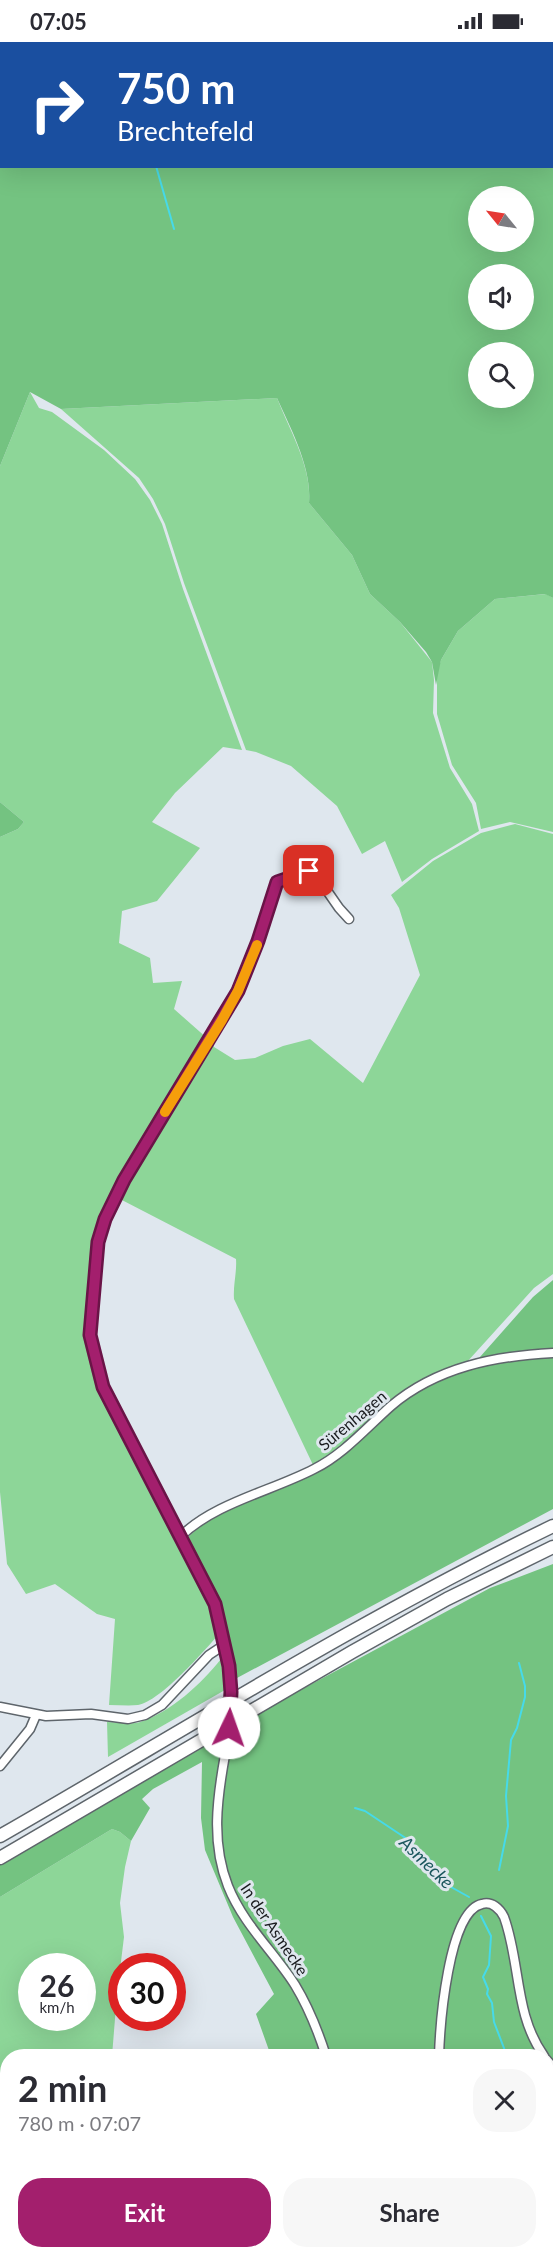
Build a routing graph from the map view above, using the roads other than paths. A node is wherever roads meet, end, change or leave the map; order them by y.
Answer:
1 (349, 919) dead end
2 (553, 1353) edge
3 (553, 1526) edge
4 (180, 1537) junction
5 (553, 1547) edge
6 (224, 1645) junction
7 (0, 1707) edge
8 (36, 1714) junction
9 (0, 1766) edge
10 (0, 1836) edge
11 (0, 1858) edge
12 (324, 2049) edge
13 (440, 2049) edge
14 (539, 2049) edge

1 - 4 street, In der Asmecke
2 - 4 street, Sürenhagen
3 - 10 highway
4 - 6 street, In der Asmecke
5 - 11 highway
6 - 8 street
6 - 12 street, In der Asmecke, bridge
7 - 8 street
8 - 9 street
13 - 14 street

